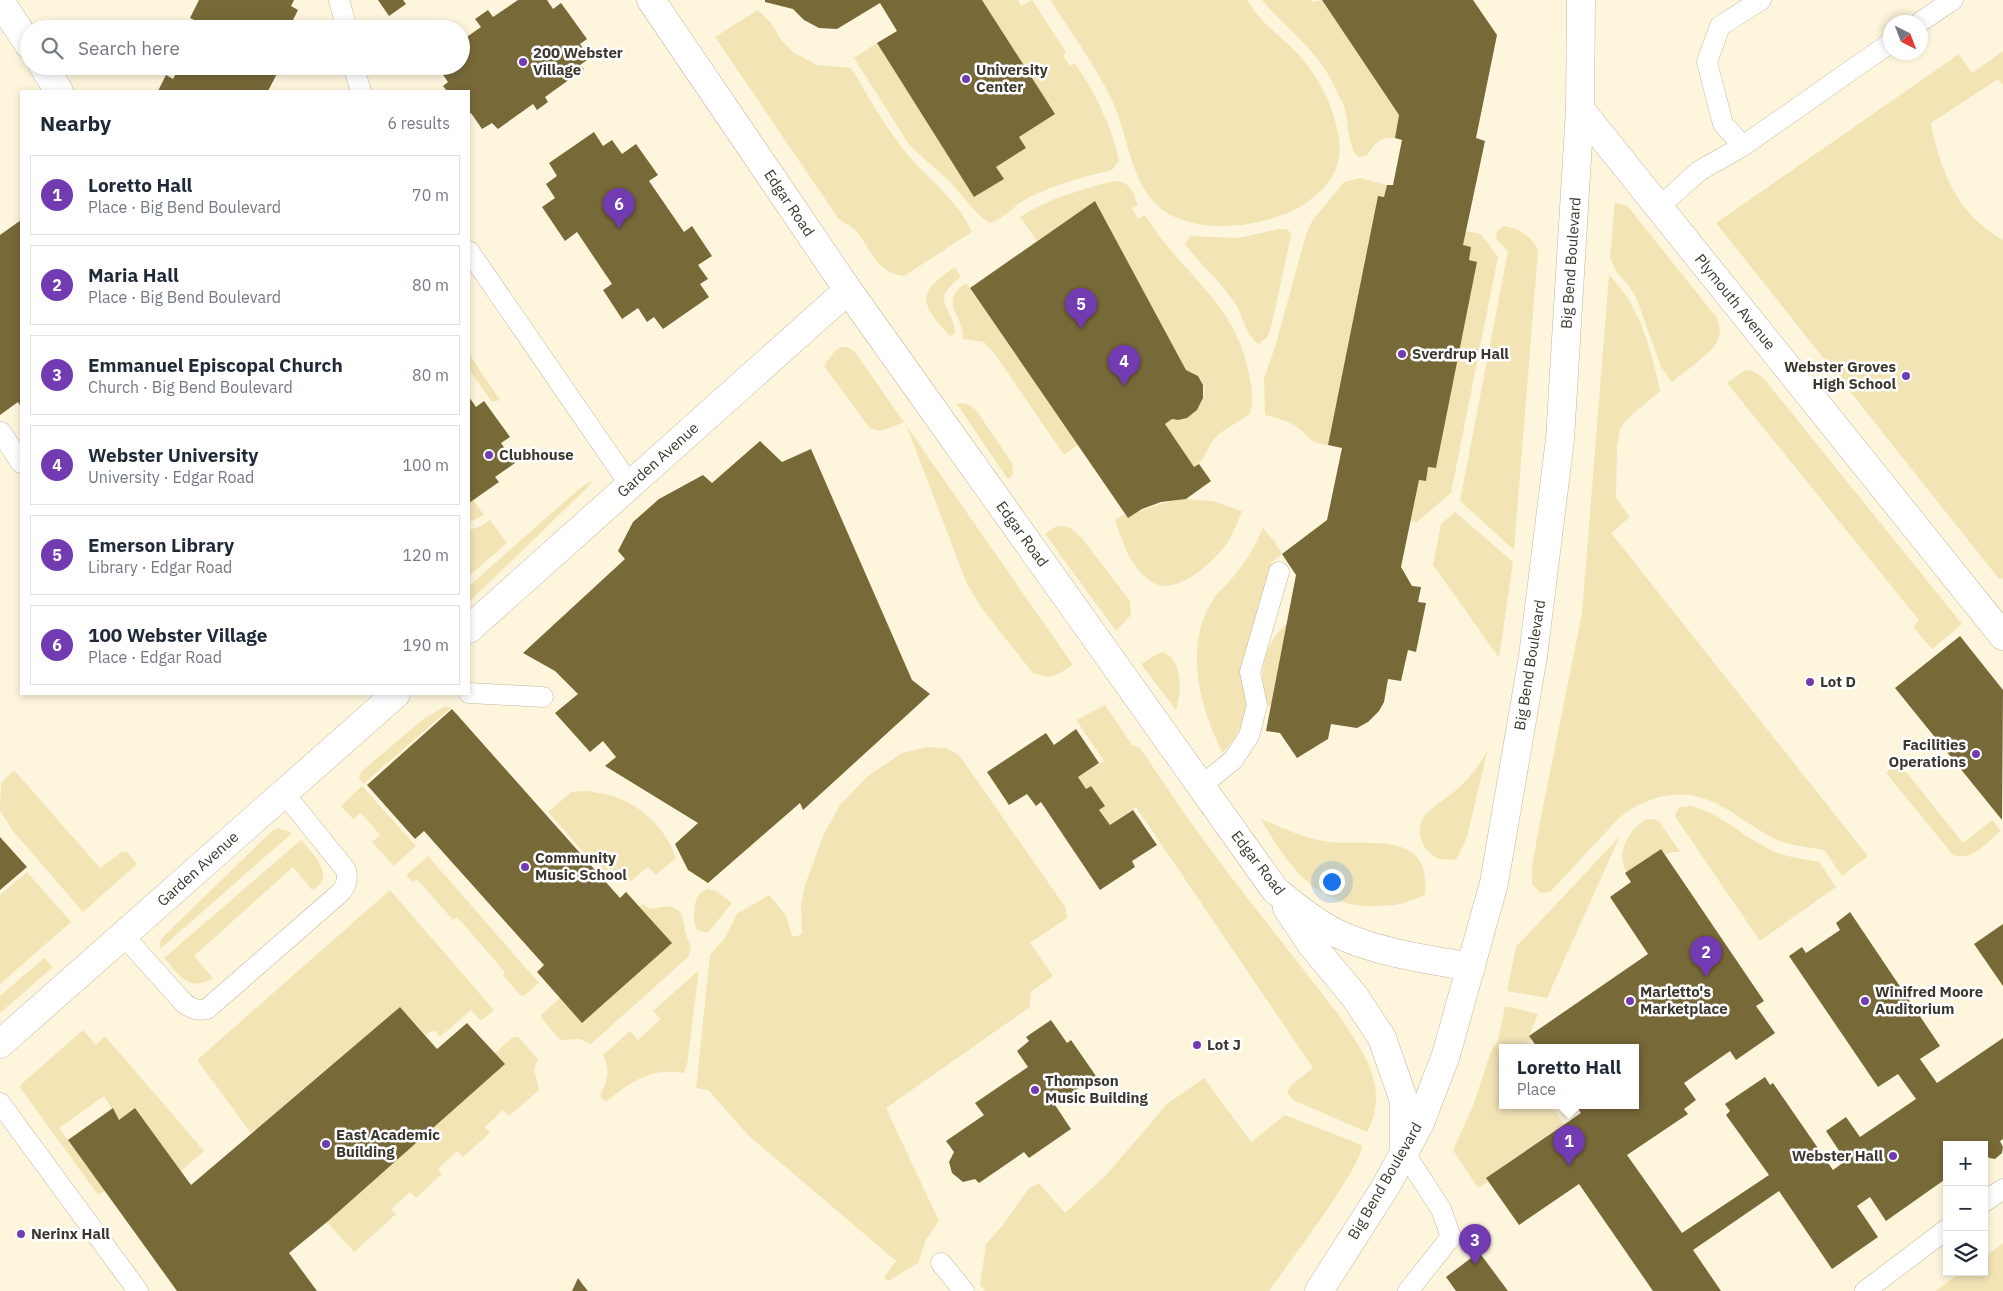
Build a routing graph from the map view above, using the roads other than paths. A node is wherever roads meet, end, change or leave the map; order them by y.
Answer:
1 (339, 0) edge
2 (651, 0) edge
3 (1761, 0) edge
4 (1953, 0) edge
5 (0, 1) edge
6 (1587, 4) edge
7 (1928, 17) edge
8 (345, 20) edge
9 (20, 31) edge
10 (1883, 48) edge
11 (49, 75) edge
12 (356, 75) edge
13 (58, 90) edge
14 (361, 90) edge
15 (1580, 109) junction
16 (1743, 146) junction
17 (1659, 207) junction
18 (470, 252) edge
19 (848, 290) junction
20 (1, 432) edge
21 (20, 461) edge
22 (630, 485) junction
23 (1279, 572) dead end
24 (470, 628) edge
25 (2003, 636) edge
26 (470, 693) edge
27 (395, 695) edge
28 (543, 697) dead end
29 (1201, 786) junction
30 (284, 793) junction
31 (1275, 890) junction
32 (123, 935) junction
33 (1471, 967) junction
34 (0, 1044) edge
35 (0, 1103) edge
36 (1404, 1152) junction
37 (2003, 1189) edge
38 (1988, 1199) edge
39 (1944, 1231) edge
40 (941, 1263) dead end
41 (138, 1291) edge
42 (964, 1291) edge
43 (1319, 1291) edge
44 (1408, 1291) edge
45 (1866, 1291) edge

1 - 8 lane
2 - 19 street, Edgar Road
3 - 16 lane
4 - 7 lane
5 - 9 street
6 - 15 street, Big Bend Boulevard
10 - 16 lane
11 - 13 street
12 - 14 lane
15 - 17 street, Plymouth Avenue
15 - 33 street, Big Bend Boulevard
16 - 17 lane
17 - 25 street, Plymouth Avenue
18 - 22 lane
19 - 22 street, Garden Avenue
19 - 29 street, Edgar Road
20 - 21 lane
22 - 24 street, Garden Avenue
23 - 29 lane
26 - 28 lane
27 - 30 street, Garden Avenue
29 - 31 street, Edgar Road
30 - 32 street, Garden Avenue
30 - 32 lane
31 - 33 street, Edgar Road
31 - 36 street
32 - 34 street, Garden Avenue
33 - 36 street, Big Bend Boulevard
35 - 41 lane
36 - 43 street, Big Bend Boulevard
36 - 44 lane
37 - 38 lane
39 - 45 lane
40 - 42 lane

